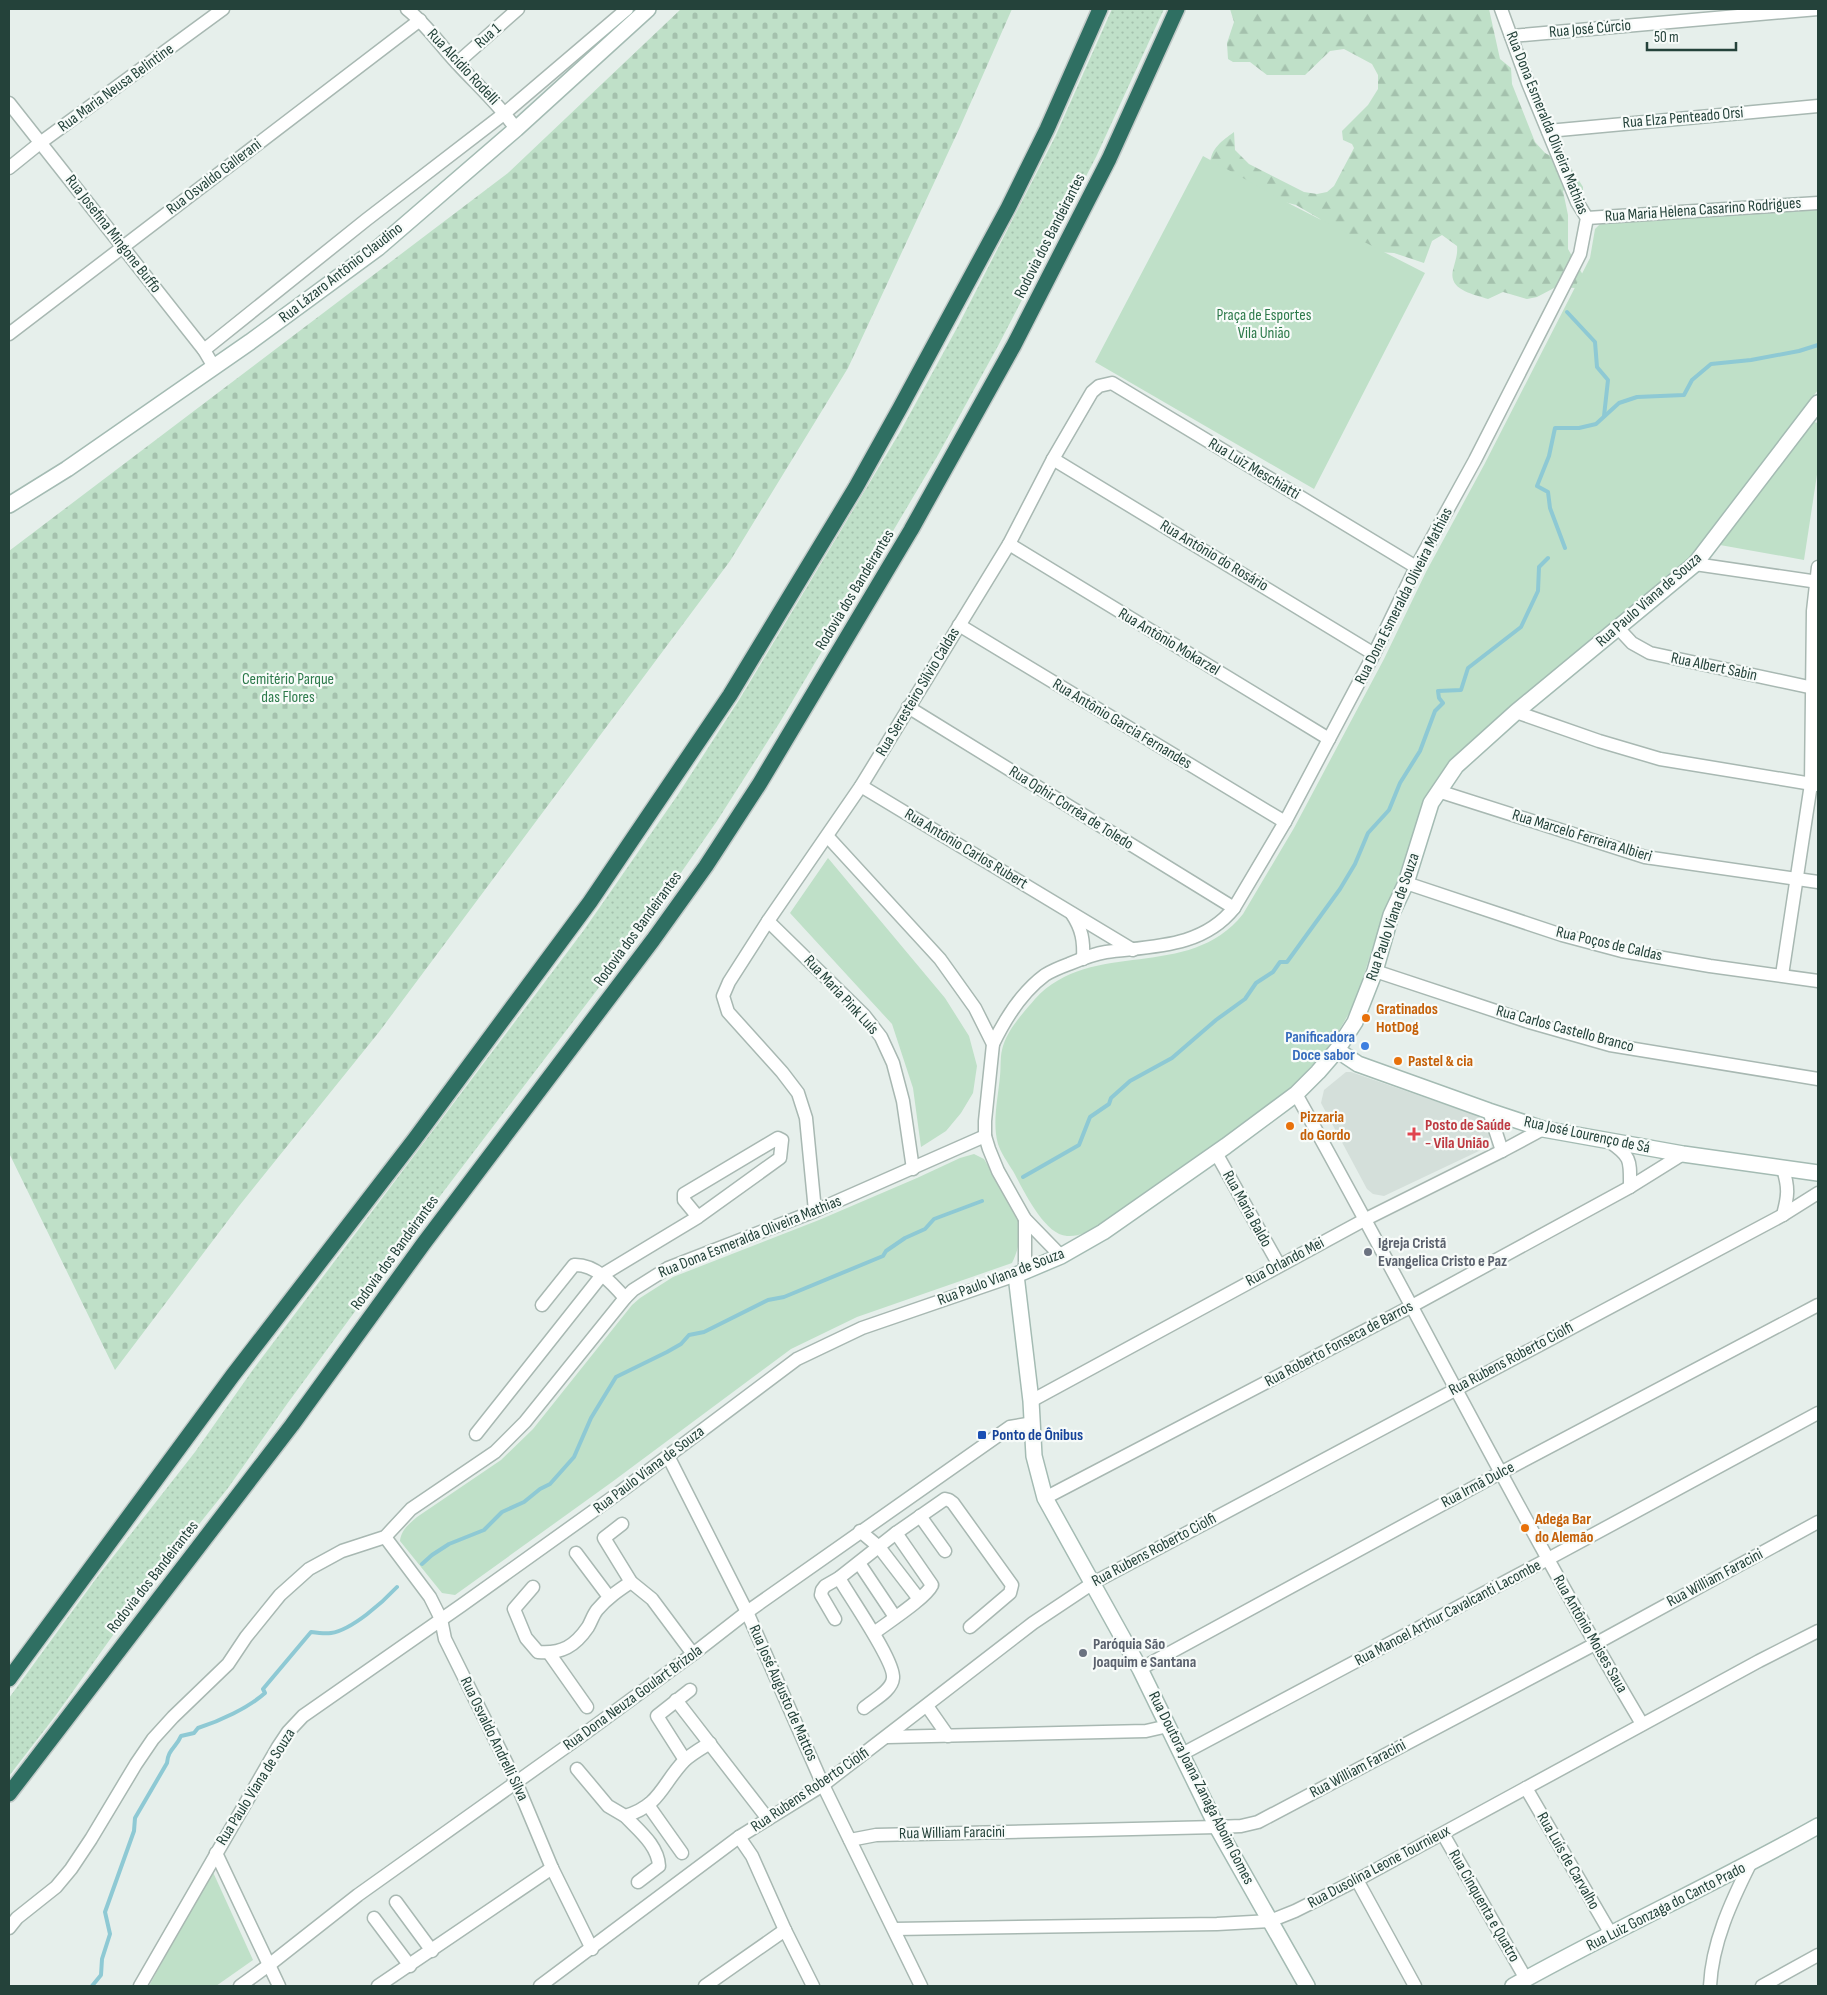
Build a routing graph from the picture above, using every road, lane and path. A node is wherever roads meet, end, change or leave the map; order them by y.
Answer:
1 (223, 9) edge
2 (518, 9) edge
3 (627, 9) edge
4 (648, 9) edge
5 (1100, 9) edge
6 (1177, 9) edge
7 (1501, 9) edge
8 (1818, 9) edge
9 (410, 10) edge
10 (420, 20) junction
11 (1512, 36) junction
12 (457, 63) junction
13 (9, 103) edge
14 (1818, 106) edge
15 (505, 113) junction
16 (516, 129) junction
17 (1548, 131) junction
18 (40, 143) junction
19 (9, 168) edge
20 (1818, 203) edge
21 (1587, 218) junction
22 (123, 246) junction
23 (9, 334) edge
24 (204, 350) junction
25 (214, 367) junction
26 (1092, 392) joint
27 (1818, 403) edge
28 (1053, 458) junction
29 (9, 505) edge
30 (1009, 544) junction
31 (1695, 564) junction
32 (1416, 567) junction
33 (1818, 567) edge
34 (1817, 582) edge
35 (959, 626) junction
36 (1619, 629) junction
37 (1374, 654) junction
38 (1815, 689) edge
39 (908, 707) junction
40 (1516, 712) junction
41 (1329, 739) junction
42 (1814, 784) edge
43 (861, 786) junction
44 (1438, 792) junction
45 (1285, 822) junction
46 (828, 837) junction
47 (1797, 880) junction
48 (1818, 882) edge
49 (1406, 883) junction
50 (1234, 908) junction
51 (1071, 912) junction
52 (768, 921) junction
53 (1133, 950) junction
54 (1083, 959) junction
55 (1375, 971) junction
56 (1782, 975) junction
57 (1818, 981) edge
58 (993, 1044) junction
59 (1337, 1050) junction
60 (1818, 1079) edge
61 (1296, 1094) junction
62 (1489, 1111) junction
63 (1543, 1129) junction
64 (985, 1136) junction
65 (1610, 1142) junction
66 (1502, 1151) junction
67 (1216, 1153) junction
68 (1683, 1154) junction
69 (914, 1169) junction
70 (1783, 1169) junction
71 (1818, 1173) edge
72 (1630, 1186) junction
73 (1818, 1193) edge
74 (815, 1211) junction
75 (1023, 1215) junction
76 (1783, 1215) junction
77 (698, 1216) junction
78 (1366, 1219) junction
79 (1061, 1256) junction
80 (1279, 1265) junction
81 (1020, 1273) junction
82 (602, 1275) junction
83 (624, 1298) junction
84 (542, 1305) dead end
85 (1818, 1306) edge
86 (1410, 1307) junction
87 (1456, 1388) junction
88 (1030, 1401) junction
89 (1818, 1413) edge
90 (1033, 1423) junction
91 (476, 1434) dead end
92 (668, 1456) junction
93 (1500, 1473) junction
94 (1045, 1498) junction
95 (920, 1516) junction
96 (1818, 1522) edge
97 (622, 1524) dead end
98 (860, 1531) junction
99 (896, 1533) junction
100 (385, 1537) junction
101 (879, 1547) junction
102 (945, 1551) dead end
103 (576, 1553) dead end
104 (1548, 1559) junction
105 (859, 1563) junction
106 (839, 1578) junction
107 (630, 1582) junction
108 (1093, 1583) junction
109 (533, 1587) dead end
110 (609, 1598) junction
111 (919, 1599) junction
112 (747, 1612) junction
113 (895, 1617) junction
114 (835, 1619) dead end
115 (441, 1620) junction
116 (970, 1627) dead end
117 (1818, 1631) edge
118 (874, 1633) junction
119 (1594, 1644) junction
120 (549, 1653) junction
121 (693, 1654) junction
122 (1140, 1668) junction
123 (9, 1679) edge
124 (690, 1690) dead end
125 (676, 1700) junction
126 (927, 1706) junction
127 (587, 1707) dead end
128 (864, 1708) dead end
129 (1642, 1724) junction
130 (1168, 1726) junction
131 (948, 1736) junction
132 (887, 1737) junction
133 (710, 1743) junction
134 (1182, 1754) junction
135 (685, 1760) junction
136 (577, 1768) dead end
137 (516, 1782) junction
138 (823, 1786) junction
139 (1526, 1788) junction
140 (9, 1794) edge
141 (648, 1805) junction
142 (625, 1816) junction
143 (768, 1819) junction
144 (1818, 1826) edge
145 (1217, 1827) junction
146 (1443, 1834) junction
147 (739, 1837) junction
148 (850, 1840) junction
149 (216, 1853) junction
150 (682, 1853) dead end
151 (1750, 1864) junction
152 (552, 1868) junction
153 (1357, 1880) junction
154 (638, 1882) dead end
155 (396, 1902) dead end
156 (374, 1918) dead end
157 (1270, 1922) junction
158 (9, 1928) edge
159 (894, 1929) junction
160 (785, 1930) junction
161 (1610, 1934) junction
162 (592, 1949) junction
163 (432, 1951) junction
164 (1818, 1955) edge
165 (269, 1965) junction
166 (410, 1966) junction
167 (1519, 1983) edge
168 (140, 1986) edge
169 (240, 1986) edge
170 (279, 1986) edge
171 (378, 1986) edge
172 (540, 1986) edge
173 (705, 1986) edge
174 (813, 1986) edge
175 (920, 1986) edge
176 (1307, 1986) edge
177 (1415, 1986) edge
178 (1710, 1986) edge
179 (1762, 1986) edge

1 - 18 street, Rua Maria Neusa Belintine
2 - 12 street, Rua 1
3 - 15 street
4 - 16 street, Rua Lázaro Antônio Claudino
5 - 123 highway
6 - 140 highway, Rodovia dos Bandeirantes
7 - 11 street, Rua Dona Esmeralda Oliveira Mathias
8 - 11 street, Rua José Cúrcio
9 - 10 street, Rua Alcídio Rodelli
10 - 12 street, Rua Alcídio Rodelli
10 - 22 street, Rua Osvaldo Gallerani
11 - 17 street, Rua Dona Esmeralda Oliveira Mathias
12 - 15 street, Rua Alcídio Rodelli
13 - 18 street, Rua Josefina Mingone Buffo
14 - 17 street, Rua Elza Penteado Orsi
15 - 16 street, Rua Alcídio Rodelli
15 - 24 street
16 - 25 street, Rua Lázaro Antônio Claudino
17 - 21 street, Rua Dona Esmeralda Oliveira Mathias
18 - 19 street, Rua Maria Neusa Belintine
18 - 22 street, Rua Josefina Mingone Buffo
20 - 21 street, Rua Maria Helena Casarino Rodrigues
21 - 32 street, Rua Dona Esmeralda Oliveira Mathias
22 - 23 street, Rua Osvaldo Gallerani
22 - 24 street, Rua Josefina Mingone Buffo
24 - 25 street, Rua Josefina Mingone Buffo
25 - 29 street, Rua Lázaro Antônio Claudino
26 - 28 street, Rua Seresteiro Sílvio Caldas
26 - 32 street, Rua Luiz Meschiatti
27 - 31 street, Rua Paulo Viana de Souza
28 - 30 street, Rua Seresteiro Sílvio Caldas
28 - 37 street, Rua Antônio do Rosário
30 - 35 street, Rua Seresteiro Sílvio Caldas
30 - 41 street, Rua Antônio Mokarzel
31 - 34 street
31 - 36 street, Rua Paulo Viana de Souza
32 - 37 street, Rua Dona Esmeralda Oliveira Mathias
33 - 34 street
34 - 38 street
35 - 39 street, Rua Seresteiro Sílvio Caldas
35 - 45 street, Rua Antônio Garcia Fernandes
36 - 38 street, Rua Albert Sabin
36 - 40 street, Rua Paulo Viana de Souza
37 - 41 street, Rua Dona Esmeralda Oliveira Mathias
38 - 42 street
39 - 43 street, Rua Seresteiro Sílvio Caldas
39 - 50 street, Rua Ophir Corrêa de Toledo
40 - 42 street
40 - 44 street, Rua Paulo Viana de Souza
41 - 45 street, Rua Dona Esmeralda Oliveira Mathias
42 - 47 street
43 - 46 street, Rua Seresteiro Sílvio Caldas
43 - 51 street, Rua Antônio Carlos Rubert
44 - 47 street, Rua Marcelo Ferreira Albieri
44 - 49 street, Rua Paulo Viana de Souza
45 - 50 street, Rua Dona Esmeralda Oliveira Mathias
46 - 52 street, Rua Seresteiro Sílvio Caldas
46 - 58 street
47 - 48 street, Rua Marcelo Ferreira Albieri
47 - 56 street
49 - 55 street, Rua Paulo Viana de Souza
49 - 56 street, Rua Poços de Caldas
50 - 53 street, Rua Dona Esmeralda Oliveira Mathias
51 - 53 street, Rua Antônio Carlos Rubert
51 - 54 street
52 - 69 street, Rua Maria Pink Luís
52 - 74 street, Rua Seresteiro Sílvio Caldas
53 - 54 street, Rua Dona Esmeralda Oliveira Mathias
54 - 58 street, Rua Dona Esmeralda Oliveira Mathias
55 - 59 street, Rua Paulo Viana de Souza
55 - 60 street, Rua Carlos Castello Branco
56 - 57 street, Rua Poços de Caldas
58 - 64 street, Rua Doutora Joana Zanaga Aboim Gomes
59 - 61 street, Rua Paulo Viana de Souza
59 - 62 street, Rua José Lourenço de Sá
61 - 67 street, Rua Paulo Viana de Souza
61 - 78 street, Rua Antônio Moises Saua
62 - 63 street, Rua José Lourenço de Sá
62 - 66 street
63 - 65 street, Rua José Lourenço de Sá
63 - 66 street, Rua Orlando Mei
64 - 69 street, Rua Dona Esmeralda Oliveira Mathias
64 - 75 street, Rua Doutora Joana Zanaga Aboim Gomes
65 - 68 street, Rua José Lourenço de Sá
65 - 72 street
66 - 78 street, Rua Orlando Mei
67 - 79 street, Rua Paulo Viana de Souza
67 - 80 street, Rua Maria Baldo
68 - 70 street, Rua José Lourenço de Sá
68 - 72 street, Rua Roberto Fonseca de Barros
69 - 74 street, Rua Dona Esmeralda Oliveira Mathias
70 - 71 street, Rua José Lourenço de Sá
70 - 76 street
72 - 86 street, Rua Roberto Fonseca de Barros
73 - 76 street, Rua Rubens Roberto Ciolfi
74 - 83 street, Rua Dona Esmeralda Oliveira Mathias
75 - 79 street, Rua Doutora Joana Zanaga Aboim Gomes
75 - 81 street, Rua Doutora Joana Zanaga Aboim Gomes
76 - 87 street, Rua Rubens Roberto Ciolfi
77 - 77 street
77 - 82 street
78 - 80 street, Rua Orlando Mei
78 - 86 street, Rua Antônio Moises Saua
79 - 81 street, Rua Paulo Viana de Souza
80 - 88 street, Rua Orlando Mei
81 - 88 street, Rua Doutora Joana Zanaga Aboim Gomes
81 - 92 street, Rua Paulo Viana de Souza
82 - 83 street
82 - 84 street
82 - 91 street
83 - 100 street, Rua Dona Esmeralda Oliveira Mathias
85 - 93 street, Rua Irmã Dulce
86 - 87 street, Rua Antônio Moises Saua
86 - 94 street, Rua Roberto Fonseca de Barros
87 - 93 street, Rua Antônio Moises Saua
87 - 108 street, Rua Rubens Roberto Ciolfi
88 - 90 street, Rua Doutora Joana Zanaga Aboim Gomes
89 - 104 street, Rua Manoel Arthur Cavalcanti Lacombe
90 - 94 street, Rua Doutora Joana Zanaga Aboim Gomes
90 - 98 street, Rua Dona Neuza Goulart Brizola
92 - 112 street, Rua José Augusto de Mattos
92 - 115 street, Rua Paulo Viana de Souza
93 - 104 street, Rua Antônio Moises Saua
93 - 122 street, Rua Irmã Dulce
94 - 108 street, Rua Doutora Joana Zanaga Aboim Gomes
95 - 99 street
95 - 102 street
95 - 116 street
96 - 119 street, Rua William Faracini
97 - 107 street
98 - 101 street
98 - 112 street, Rua Dona Neuza Goulart Brizola
99 - 101 street
99 - 111 street
100 - 115 street, Rua Osvaldo Andrelli Silva
100 - 158 street, Rua Dona Esmeralda Oliveira Mathias
101 - 105 street
101 - 111 street
103 - 110 street
104 - 119 street, Rua Antônio Moises Saua
104 - 134 street, Rua Manoel Arthur Cavalcanti Lacombe
105 - 106 street
105 - 113 street
106 - 114 street
106 - 118 street
107 - 110 street
107 - 121 street
108 - 122 street, Rua Doutora Joana Zanaga Aboim Gomes
108 - 126 street, Rua Rubens Roberto Ciolfi
109 - 120 street
110 - 120 street
111 - 113 street
112 - 121 street, Rua Dona Neuza Goulart Brizola
112 - 138 street, Rua José Augusto de Mattos
113 - 118 street
115 - 137 street, Rua Osvaldo Andrelli Silva
115 - 149 street, Rua Paulo Viana de Souza
117 - 129 street, Rua Dusolina Leone Tournieux
118 - 128 street
119 - 129 street, Rua Antônio Moises Saua
119 - 145 street, Rua William Faracini
120 - 127 street
121 - 137 street, Rua Dona Neuza Goulart Brizola
122 - 130 street, Rua Doutora Joana Zanaga Aboim Gomes
124 - 125 street
125 - 133 street
125 - 135 street
126 - 131 street
126 - 132 street, Rua Rubens Roberto Ciolfi
129 - 139 street, Rua Dusolina Leone Tournieux
130 - 131 street
130 - 134 street, Rua Doutora Joana Zanaga Aboim Gomes
131 - 132 street
132 - 138 street, Rua Rubens Roberto Ciolfi
133 - 135 street
133 - 143 street
134 - 145 street, Rua Doutora Joana Zanaga Aboim Gomes
135 - 141 street
136 - 142 street
137 - 152 street, Rua Osvaldo Andrelli Silva
137 - 165 street, Rua Dona Neuza Goulart Brizola
138 - 143 street, Rua Rubens Roberto Ciolfi
138 - 148 street, Rua José Augusto de Mattos
139 - 146 street, Rua Dusolina Leone Tournieux
139 - 161 street, Rua Luís de Carvalho
141 - 142 street
141 - 150 street
142 - 154 street
143 - 147 street, Rua Rubens Roberto Ciolfi
144 - 151 street, Rua Luiz Gonzaga do Canto Prado
145 - 148 street, Rua William Faracini
145 - 157 street, Rua Doutora Joana Zanaga Aboim Gomes
146 - 153 street, Rua Dusolina Leone Tournieux
146 - 167 street, Rua Cinquenta e Quatro
147 - 160 street
147 - 162 street, Rua Rubens Roberto Ciolfi
148 - 159 street, Rua José Augusto de Mattos
149 - 165 street
149 - 168 street, Rua Paulo Viana de Souza
151 - 161 street, Rua Luiz Gonzaga do Canto Prado
151 - 178 street
152 - 162 street, Rua Osvaldo Andrelli Silva
152 - 163 street
153 - 157 street, Rua Dusolina Leone Tournieux
153 - 177 street
155 - 163 street
156 - 166 street
157 - 159 street, Rua Dusolina Leone Tournieux
157 - 176 street, Rua Doutora Joana Zanaga Aboim Gomes
159 - 175 street, Rua José Augusto de Mattos
160 - 173 street
160 - 174 street
161 - 167 street, Rua Luiz Gonzaga do Canto Prado
162 - 172 street, Rua Rubens Roberto Ciolfi
163 - 166 street
164 - 179 street
165 - 169 street, Rua Dona Neuza Goulart Brizola
165 - 170 street
166 - 171 street

